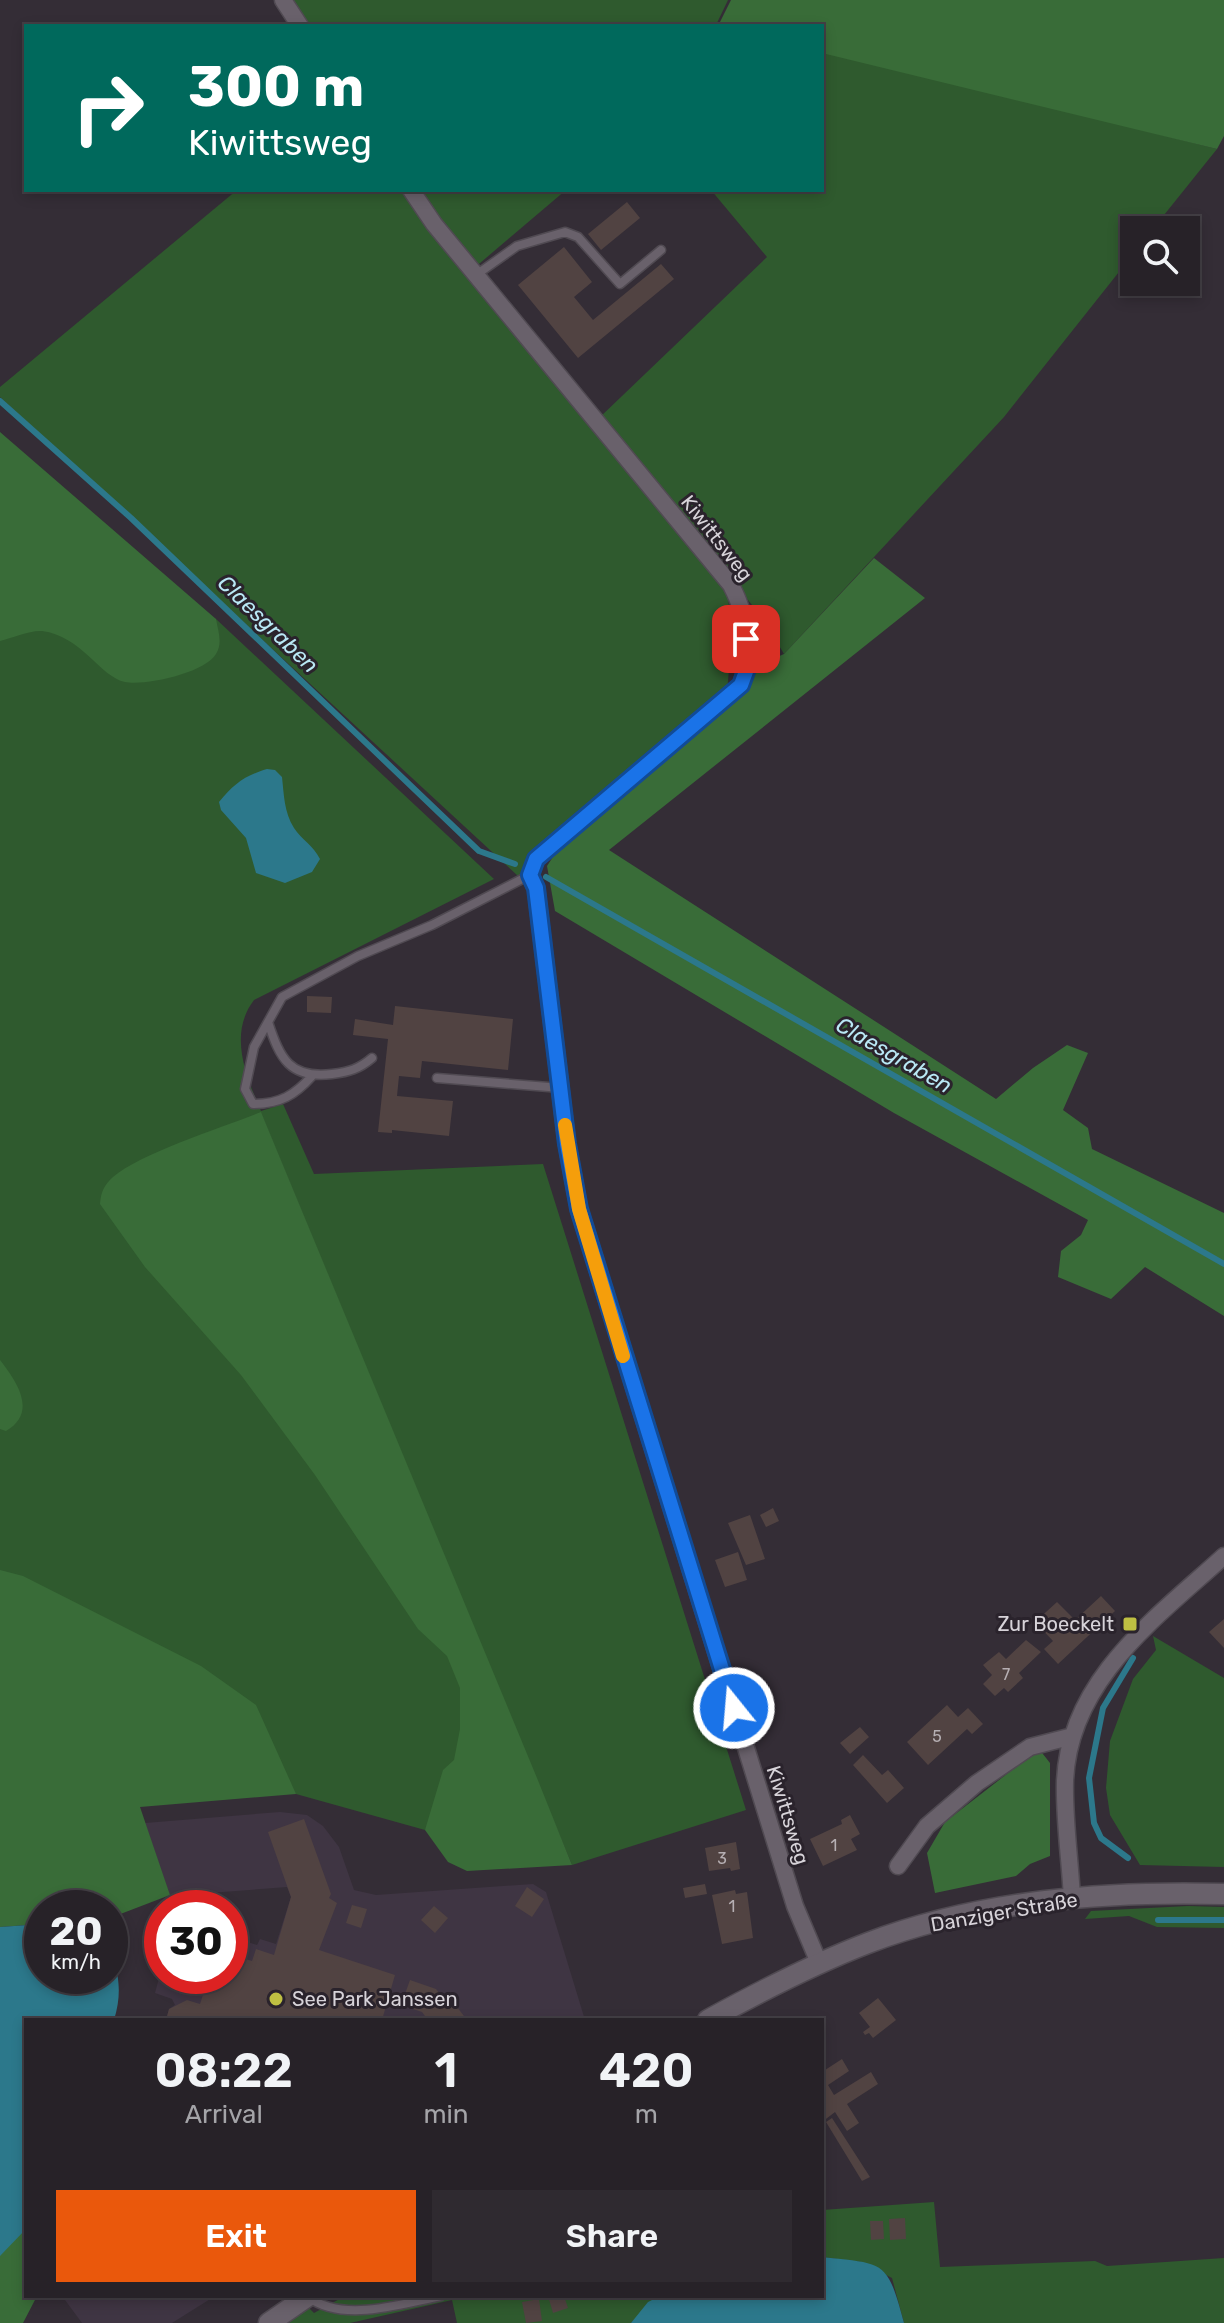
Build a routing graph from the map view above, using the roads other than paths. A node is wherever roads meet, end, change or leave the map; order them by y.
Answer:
1 (283, 0) edge
2 (299, 24) edge
3 (413, 192) edge
4 (661, 250) dead end
5 (476, 275) junction
6 (530, 875) junction
7 (268, 1022) junction
8 (372, 1058) dead end
9 (312, 1076) junction
10 (437, 1078) dead end
11 (562, 1088) junction
12 (1224, 1556) edge
13 (1073, 1736) junction
14 (898, 1866) dead end
15 (1224, 1894) edge
16 (1072, 1898) junction
17 (819, 1963) junction
18 (712, 2018) edge
19 (305, 2298) edge
20 (310, 2298) edge
21 (430, 2298) edge
22 (269, 2323) edge

1 - 2 street
3 - 5 street, Kiwittsweg
4 - 5 lane
5 - 6 street, Kiwittsweg
6 - 7 lane
6 - 11 street, Kiwittsweg
7 - 9 lane
7 - 9 lane
8 - 9 lane
10 - 11 lane
11 - 17 street, Kiwittsweg
12 - 13 street
13 - 14 street
13 - 16 street
15 - 16 street, Danziger Straße
16 - 17 street, Danziger Straße
17 - 18 street, Danziger Straße
19 - 22 street
20 - 21 lane

